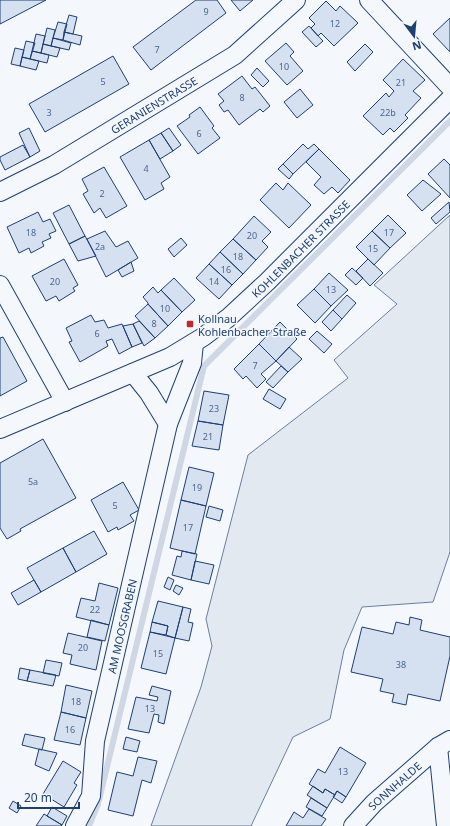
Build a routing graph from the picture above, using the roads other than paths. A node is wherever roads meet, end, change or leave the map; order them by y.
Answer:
1 (296, 0) edge
2 (369, 0) edge
3 (450, 87) edge
4 (450, 99) edge
5 (0, 192) edge
6 (0, 285) edge
7 (194, 343) junction
8 (133, 373) junction
9 (65, 402) junction
10 (168, 424) junction
11 (0, 429) edge
12 (444, 743) edge
13 (75, 826) edge
14 (353, 826) edge
15 (446, 826) edge

1 - 5 street, GERANIENSTRASSE
2 - 3 street
4 - 7 street, KOHLENBACHER STRASSE
6 - 9 street
7 - 8 street, KOHLENBACHER STRASSE
7 - 10 street, AM MOOSGRABEN
8 - 9 street, KOHLENBACHER STRASSE
8 - 10 street
9 - 11 street, KOHLENBACHER STRASSE
10 - 13 street, AM MOOSGRABEN
12 - 14 street, SONNHALDE
12 - 15 street

